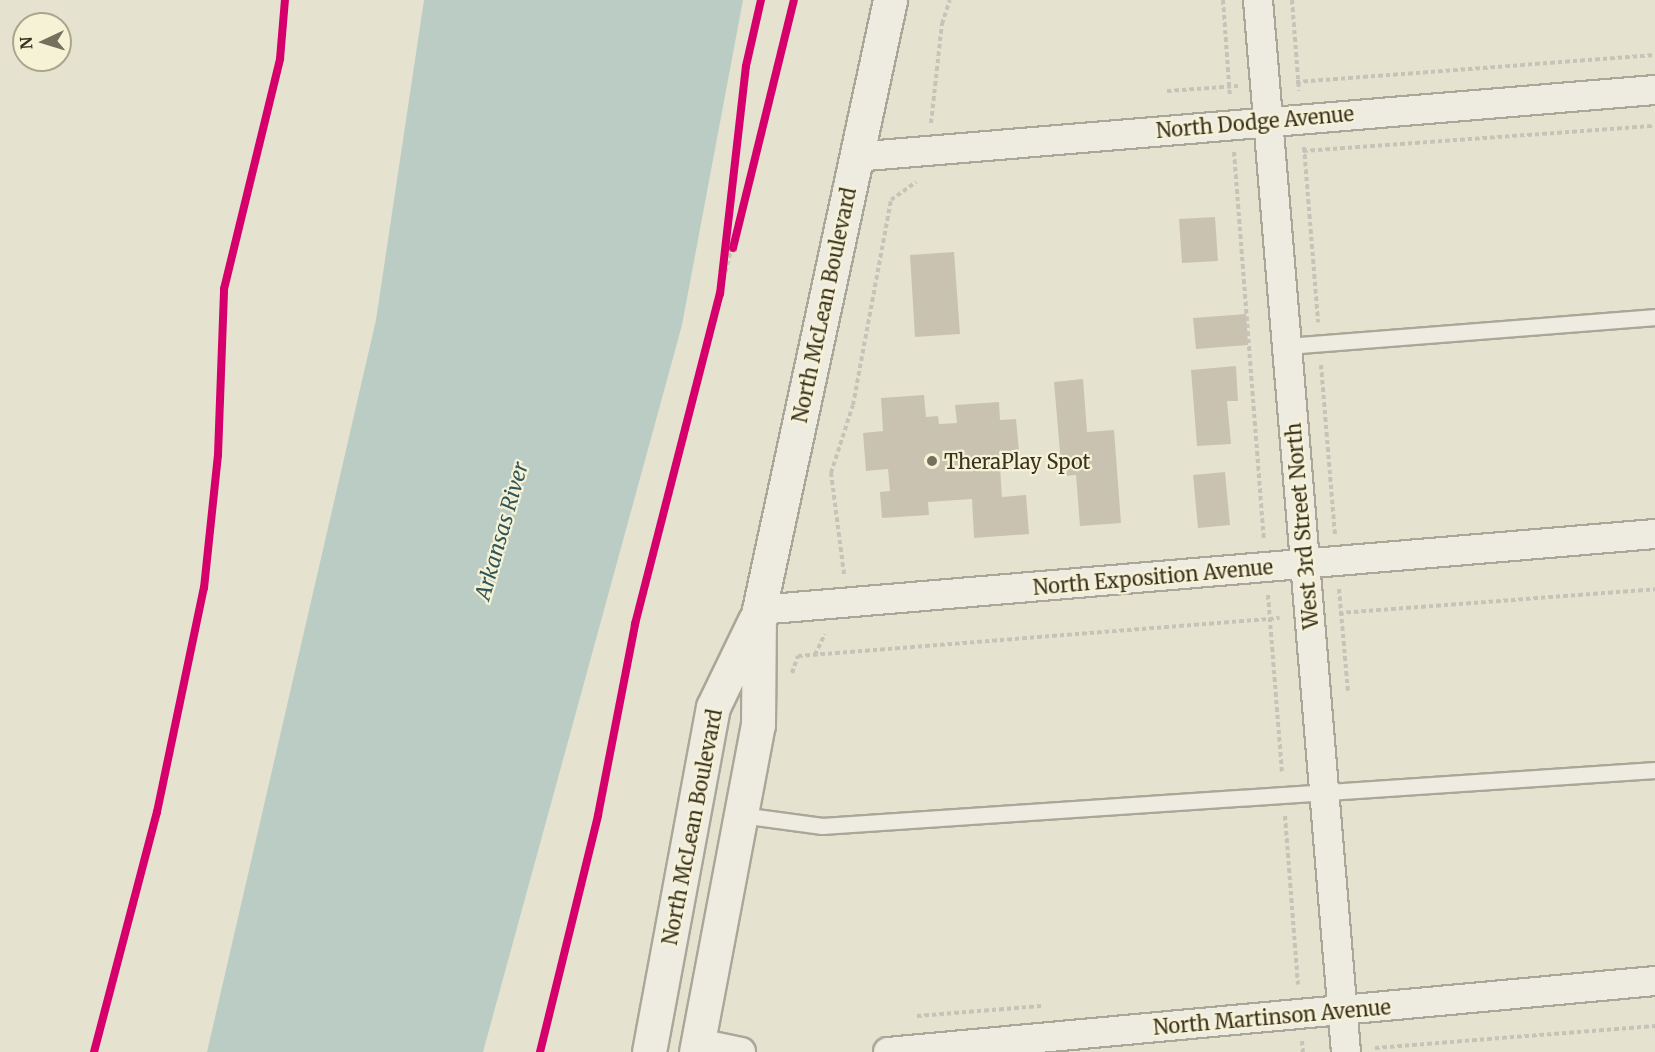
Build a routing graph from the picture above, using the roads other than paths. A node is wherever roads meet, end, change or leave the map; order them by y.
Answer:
1 (872, 0) edge
2 (890, 0) edge
3 (1258, 0) edge
4 (878, 56) junction
5 (1655, 90) edge
6 (1268, 121) junction
7 (855, 157) junction
8 (1655, 317) edge
9 (1288, 346) junction
10 (1655, 534) edge
11 (1306, 564) junction
12 (759, 610) junction
13 (1655, 770) edge
14 (1325, 796) junction
15 (741, 815) junction
16 (1655, 981) edge
17 (1343, 1010) junction
18 (697, 1048) edge
19 (1346, 1051) edge
20 (649, 1052) edge
21 (741, 1052) edge
22 (888, 1052) edge

1 - 4 main road
2 - 4 main road, North McLean Boulevard
3 - 6 street, West 3rd Street North
4 - 7 main road, North McLean Boulevard
5 - 6 street, North Dodge Avenue
6 - 7 street, North Dodge Avenue
6 - 9 street, West 3rd Street North
7 - 12 main road, North McLean Boulevard
8 - 9 lane
9 - 11 street, West 3rd Street North
10 - 11 street, North Exposition Avenue
11 - 12 street, North Exposition Avenue
11 - 14 street, West 3rd Street North
12 - 15 main road, North McLean Boulevard
12 - 20 main road, North McLean Boulevard
13 - 14 lane
14 - 15 lane
14 - 17 street, West 3rd Street North
15 - 18 main road, North McLean Boulevard
16 - 17 street, North Martinson Avenue
17 - 19 street, West 3rd Street North
17 - 22 street, North Martinson Avenue
18 - 21 street

